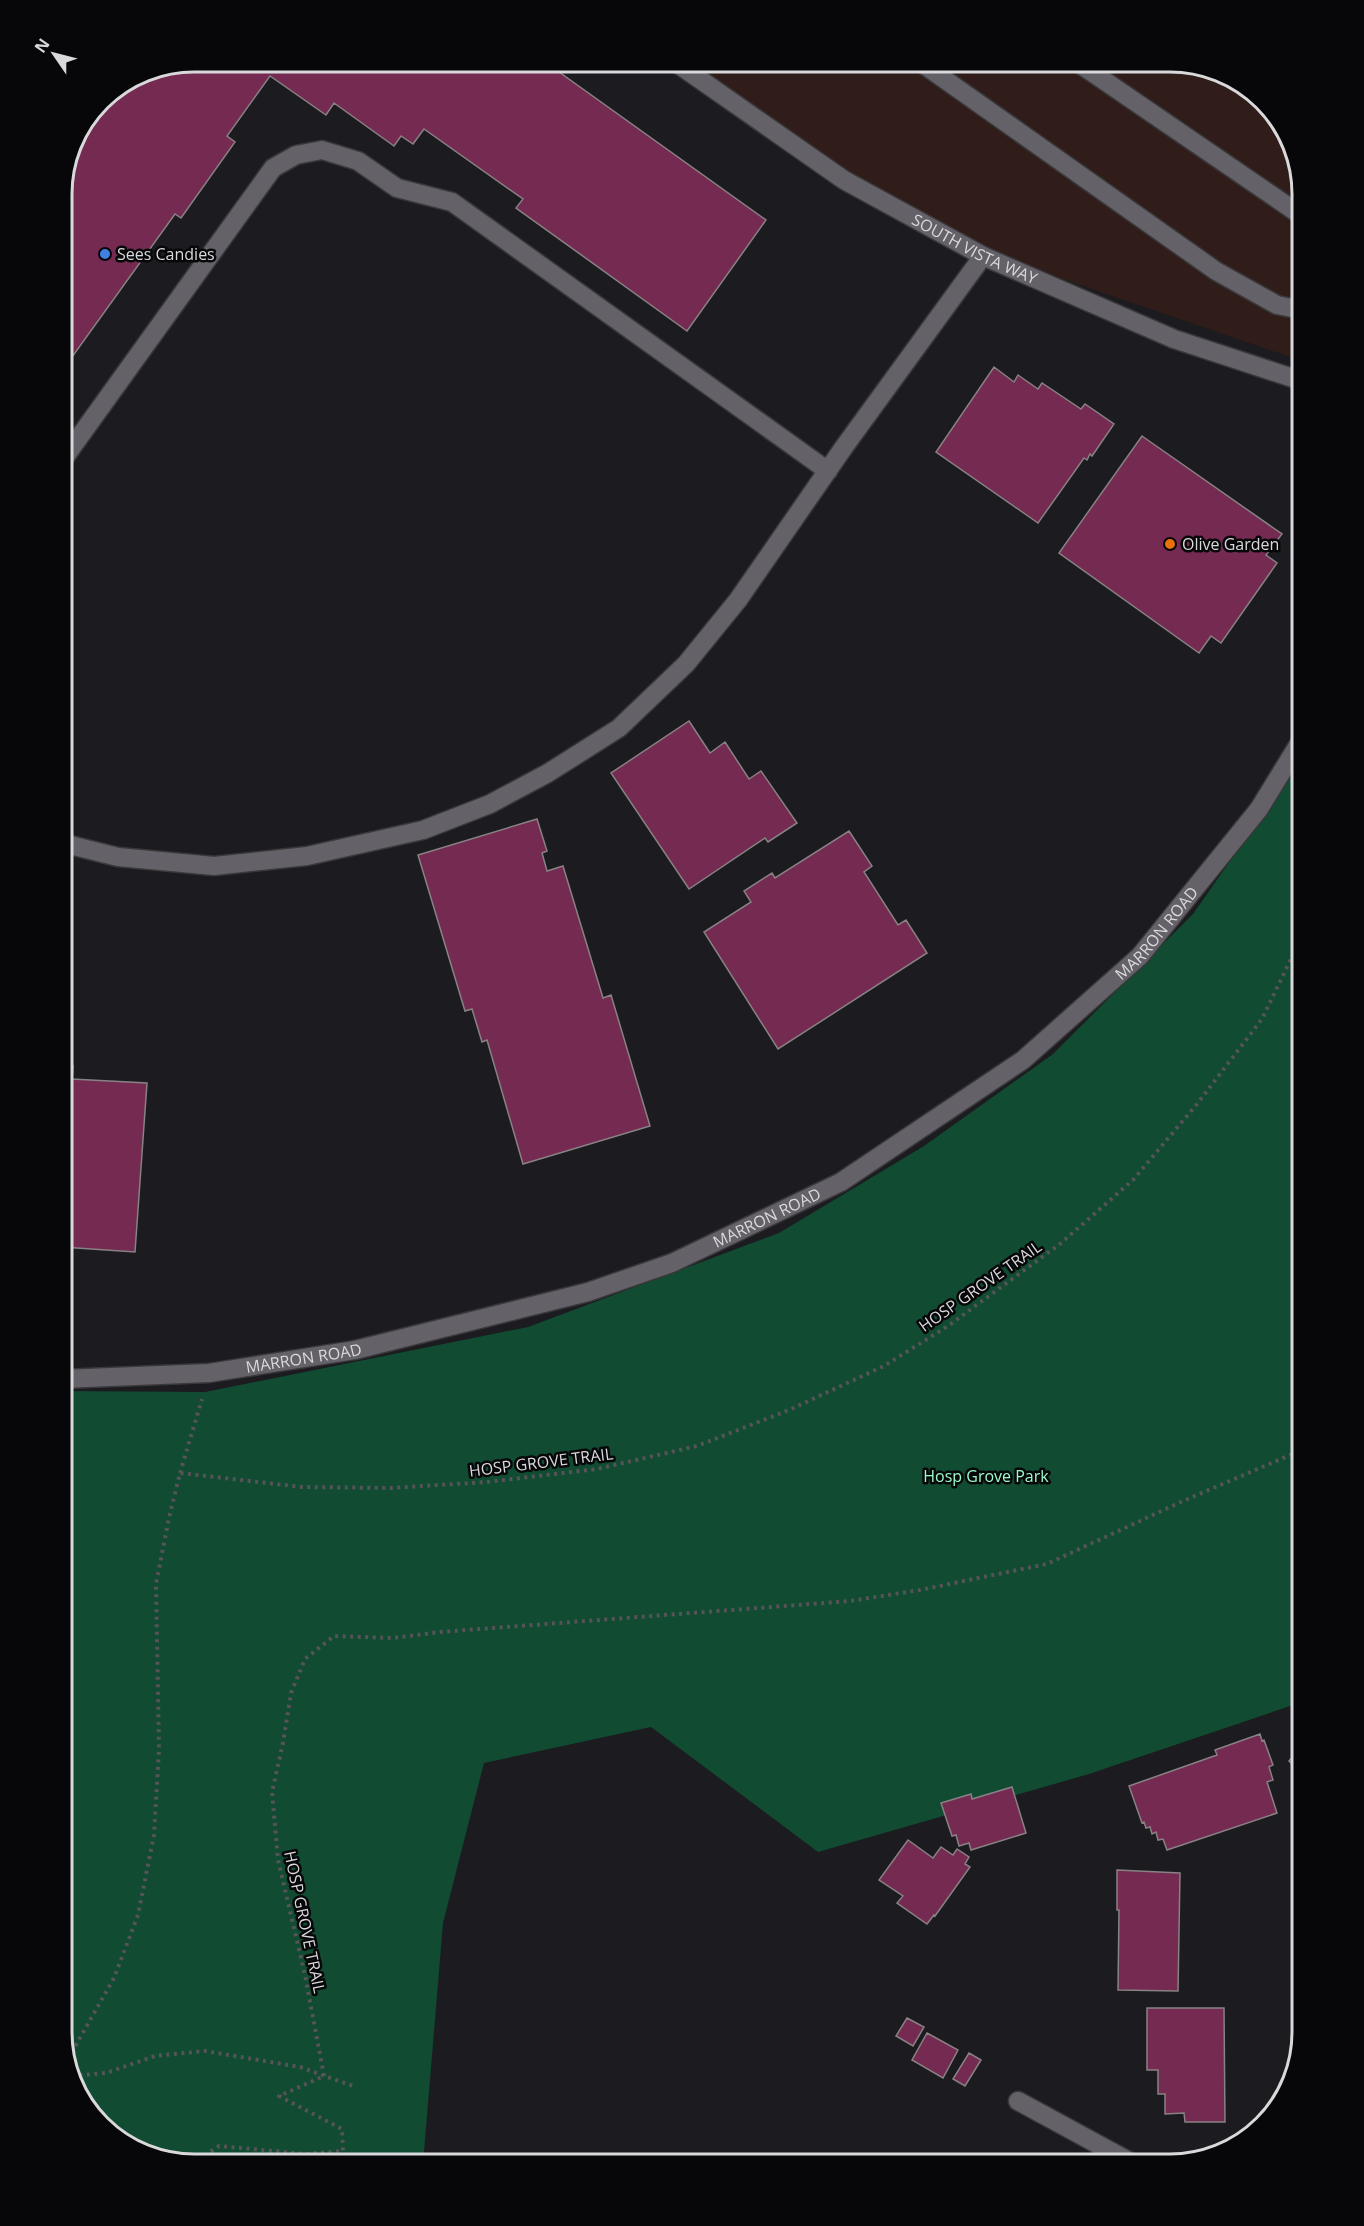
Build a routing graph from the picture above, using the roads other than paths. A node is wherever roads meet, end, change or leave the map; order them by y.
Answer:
1 (689, 72) edge
2 (934, 72) edge
3 (1092, 72) edge
4 (1292, 209) edge
5 (984, 256) junction
6 (1292, 308) edge
7 (1292, 378) edge
8 (72, 447) edge
9 (828, 471) junction
10 (1292, 755) edge
11 (72, 846) edge
12 (72, 1378) edge
13 (1018, 2101) dead end
14 (1116, 2154) edge

1 - 5 main road, SOUTH VISTA WAY
2 - 6 main road
3 - 4 main road
5 - 7 main road, SOUTH VISTA WAY
5 - 9 main road
8 - 9 main road
9 - 11 main road
10 - 12 main road, MARRON ROAD
13 - 14 main road

